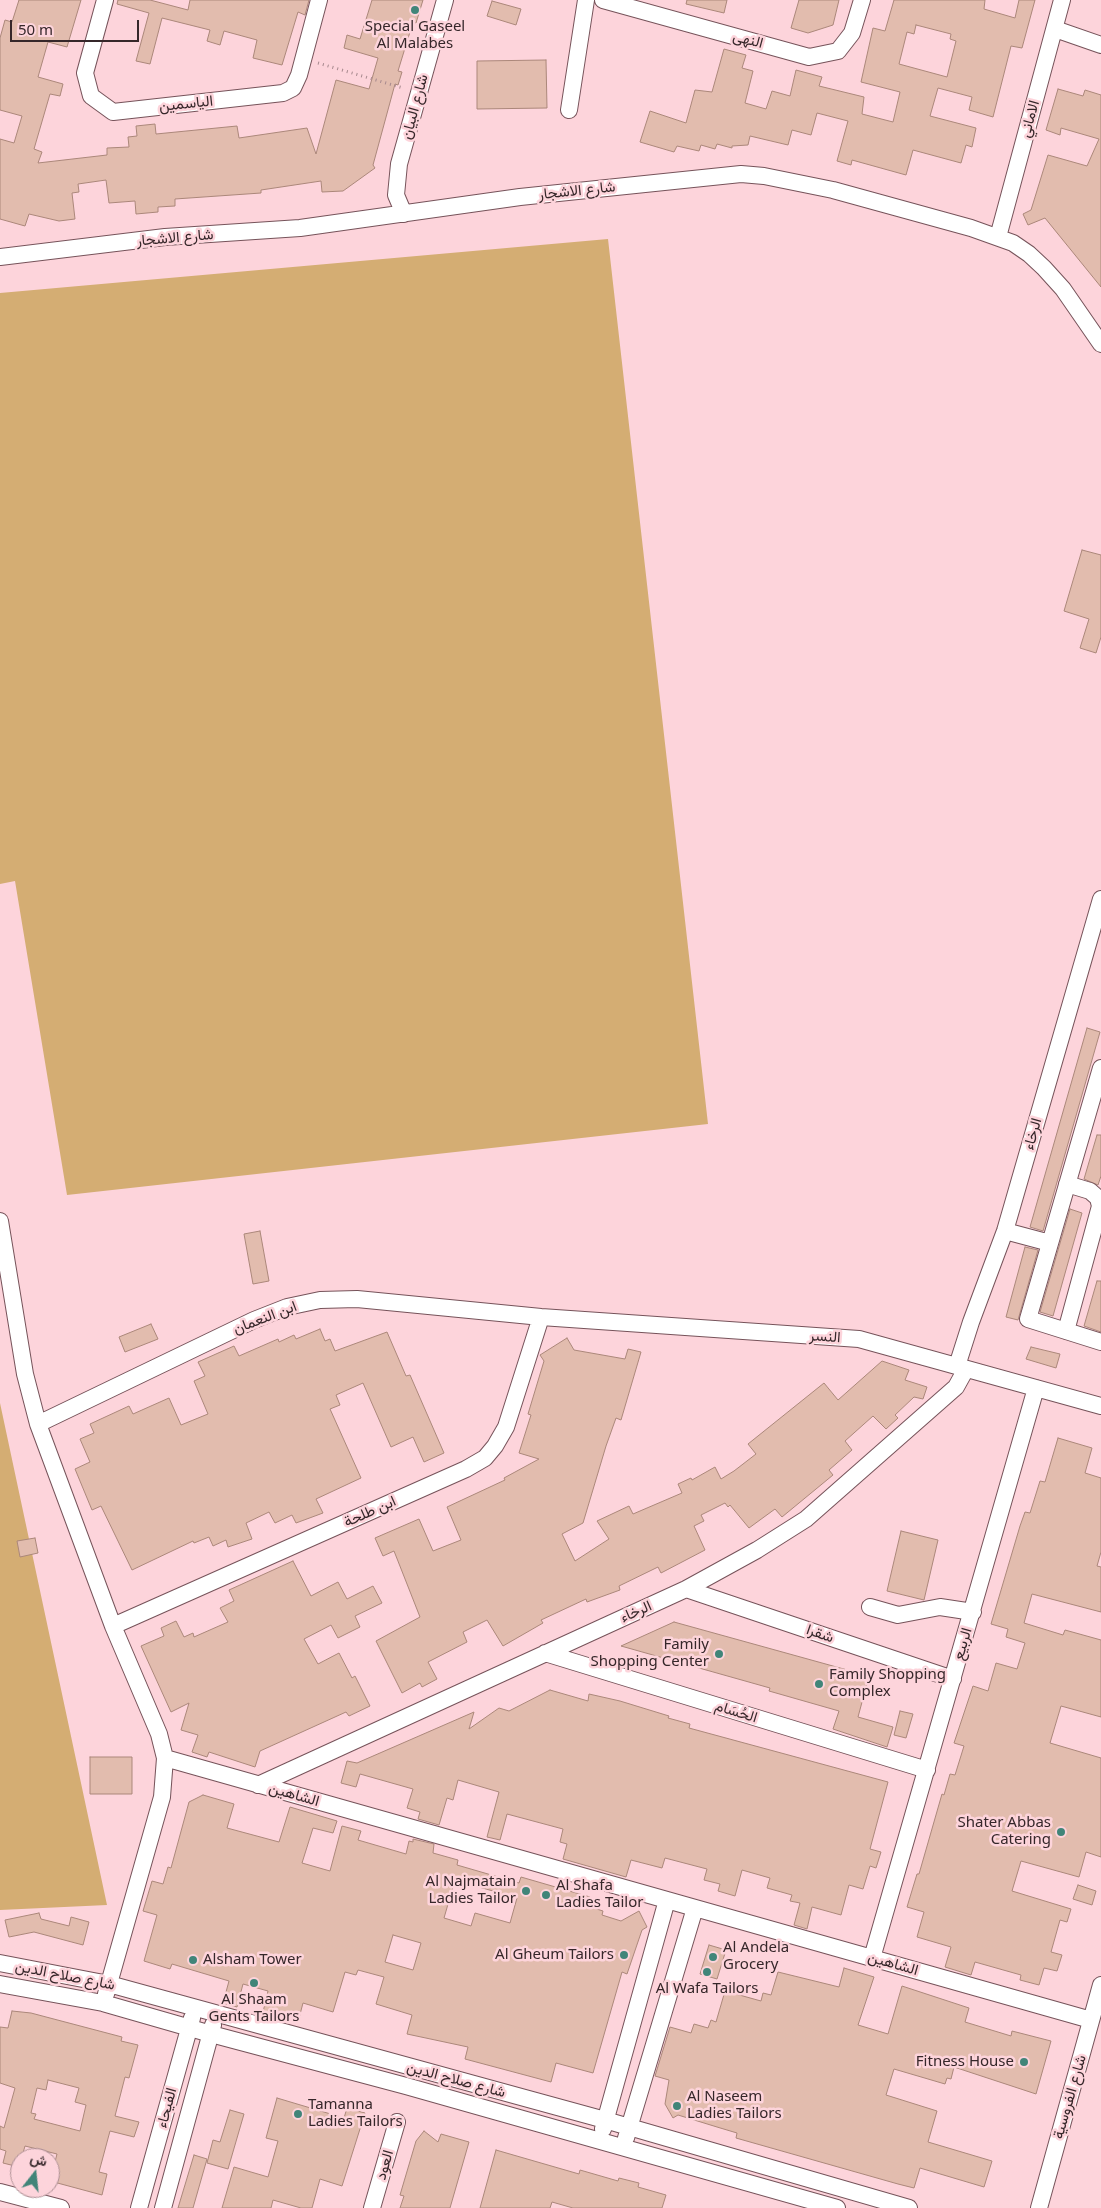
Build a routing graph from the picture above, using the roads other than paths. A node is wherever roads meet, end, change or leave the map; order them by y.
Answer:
1 (105, 0) edge
2 (319, 0) edge
3 (445, 0) edge
4 (586, 0) edge
5 (603, 0) edge
6 (862, 0) edge
7 (1062, 0) edge
8 (659, 8) edge
9 (1055, 28) junction
10 (1101, 45) edge
11 (569, 110) dead end
12 (404, 214) junction
13 (998, 237) junction
14 (0, 257) edge
15 (1101, 344) edge
16 (1101, 899) edge
17 (1101, 1068) edge
18 (1067, 1184) junction
19 (0, 1221) edge
20 (1005, 1231) junction
21 (1050, 1243) junction
22 (541, 1317) junction
23 (1066, 1331) junction
24 (1101, 1342) edge
25 (962, 1368) junction
26 (1036, 1388) junction
27 (1101, 1406) edge
28 (38, 1424) junction
29 (686, 1589) junction
30 (870, 1607) dead end
31 (973, 1612) junction
32 (113, 1626) junction
33 (546, 1653) junction
34 (953, 1679) junction
35 (165, 1758) junction
36 (927, 1770) junction
37 (258, 1785) junction
38 (667, 1900) junction
39 (695, 1908) junction
40 (872, 1958) junction
41 (0, 1963) edge
42 (0, 1984) edge
43 (109, 1984) junction
44 (1101, 1986) edge
45 (103, 2003) junction
46 (195, 2009) junction
47 (216, 2015) junction
48 (1091, 2020) junction
49 (189, 2028) junction
50 (211, 2034) junction
51 (605, 2120) junction
52 (397, 2122) dead end
53 (629, 2127) junction
54 (599, 2140) junction
55 (623, 2147) junction
56 (825, 2184) junction
57 (0, 2192) edge
58 (819, 2206) edge
59 (61, 2208) edge
60 (140, 2208) edge
61 (163, 2208) edge
62 (372, 2208) edge
63 (837, 2208) edge
64 (909, 2208) edge
65 (1039, 2208) edge

1 - 2 street, الياسمين
3 - 12 street, شارع البيان
4 - 11 street
5 - 8 street, النهى
6 - 8 street, النهى
7 - 9 street, الاماني
9 - 10 street
9 - 13 street, الاماني
12 - 13 street, شارع الاشجار
12 - 14 street, شارع الاشجار
13 - 15 street, شارع الاشجار
16 - 20 street, الرخاء
17 - 18 street
18 - 21 street
18 - 23 street
19 - 28 street
20 - 21 street
20 - 25 street, الرخاء
21 - 23 street
22 - 25 street, النسر
22 - 28 street, ابن النعمان
22 - 32 street, ابن طلحة
23 - 24 street
25 - 26 street, النسر
25 - 29 street, الرخاء
26 - 27 street, النسر
26 - 31 street, الربيع
28 - 32 street
29 - 33 street, الرخاء
29 - 34 street, شقرا
30 - 31 street
31 - 34 street, الربيع
32 - 35 street
33 - 36 street, الحُسَام
33 - 37 street, الرخاء
34 - 36 street, الربيع
35 - 37 street, الشاهين
35 - 43 street
36 - 40 street, الربيع
37 - 38 street, الشاهين
38 - 39 street, الشاهين
38 - 51 street
39 - 40 street, الشاهين
39 - 53 street
40 - 48 street, الشاهين
41 - 43 street, شارع صلاح الدين
42 - 45 street, شارع صلاح الدين
43 - 45 street
43 - 46 street, شارع صلاح الدين
44 - 48 street, شارع الفروسية
45 - 49 street, شارع صلاح الدين
46 - 47 street, شارع صلاح الدين
46 - 49 street, الفيحاء
47 - 50 street, الفيحاء
47 - 51 street, شارع صلاح الدين
48 - 65 street, شارع الفروسية
49 - 50 street, شارع صلاح الدين
49 - 60 street, الفيحاء
50 - 54 street, شارع صلاح الدين
50 - 61 street, الفيحاء
51 - 53 street, شارع صلاح الدين
51 - 54 street
52 - 62 street, العود
53 - 55 street
53 - 56 street, شارع صلاح الدين
54 - 55 street, شارع صلاح الدين
55 - 58 street, شارع صلاح الدين
56 - 58 street
56 - 64 street, شارع صلاح الدين
57 - 59 street
58 - 63 street, شارع صلاح الدين

